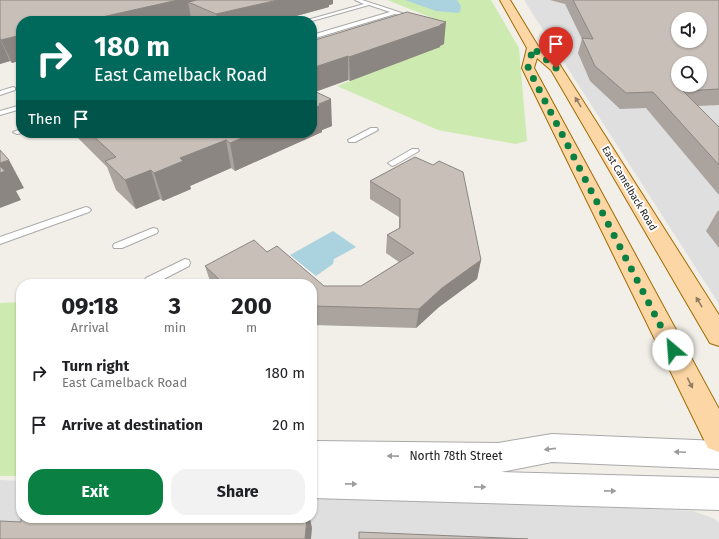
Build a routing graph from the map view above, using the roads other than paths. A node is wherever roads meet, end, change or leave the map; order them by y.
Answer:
1 (357, 0) edge
2 (506, 0) edge
3 (368, 4) junction
4 (395, 12) junction
5 (215, 14) edge
6 (207, 16) edge
7 (317, 18) edge
8 (413, 22) edge
9 (317, 35) edge
10 (533, 48) junction
11 (13, 89) dead end
12 (0, 92) edge
13 (16, 108) edge
14 (1, 113) edge
15 (374, 130) dead end
16 (352, 140) dead end
17 (415, 152) dead end
18 (392, 163) dead end
19 (86, 210) dead end
20 (153, 231) dead end
21 (0, 241) edge
22 (118, 246) dead end
23 (185, 264) dead end
24 (154, 279) edge
25 (719, 336) edge
26 (719, 438) edge
27 (317, 455) edge
28 (719, 455) edge
29 (317, 483) edge
30 (719, 494) edge

1 - 3 lane
2 - 10 main road, East Camelback Road
3 - 4 lane
3 - 7 lane
4 - 8 lane
4 - 9 lane
5 - 6 lane
25 -> 10 main road, East Camelback Road
10 -> 26 main road
11 - 12 lane
13 - 14 lane
15 - 16 lane
17 - 18 lane
19 - 21 lane
20 - 22 lane
23 - 24 lane
28 -> 27 street, North 78th Street
29 -> 30 street

